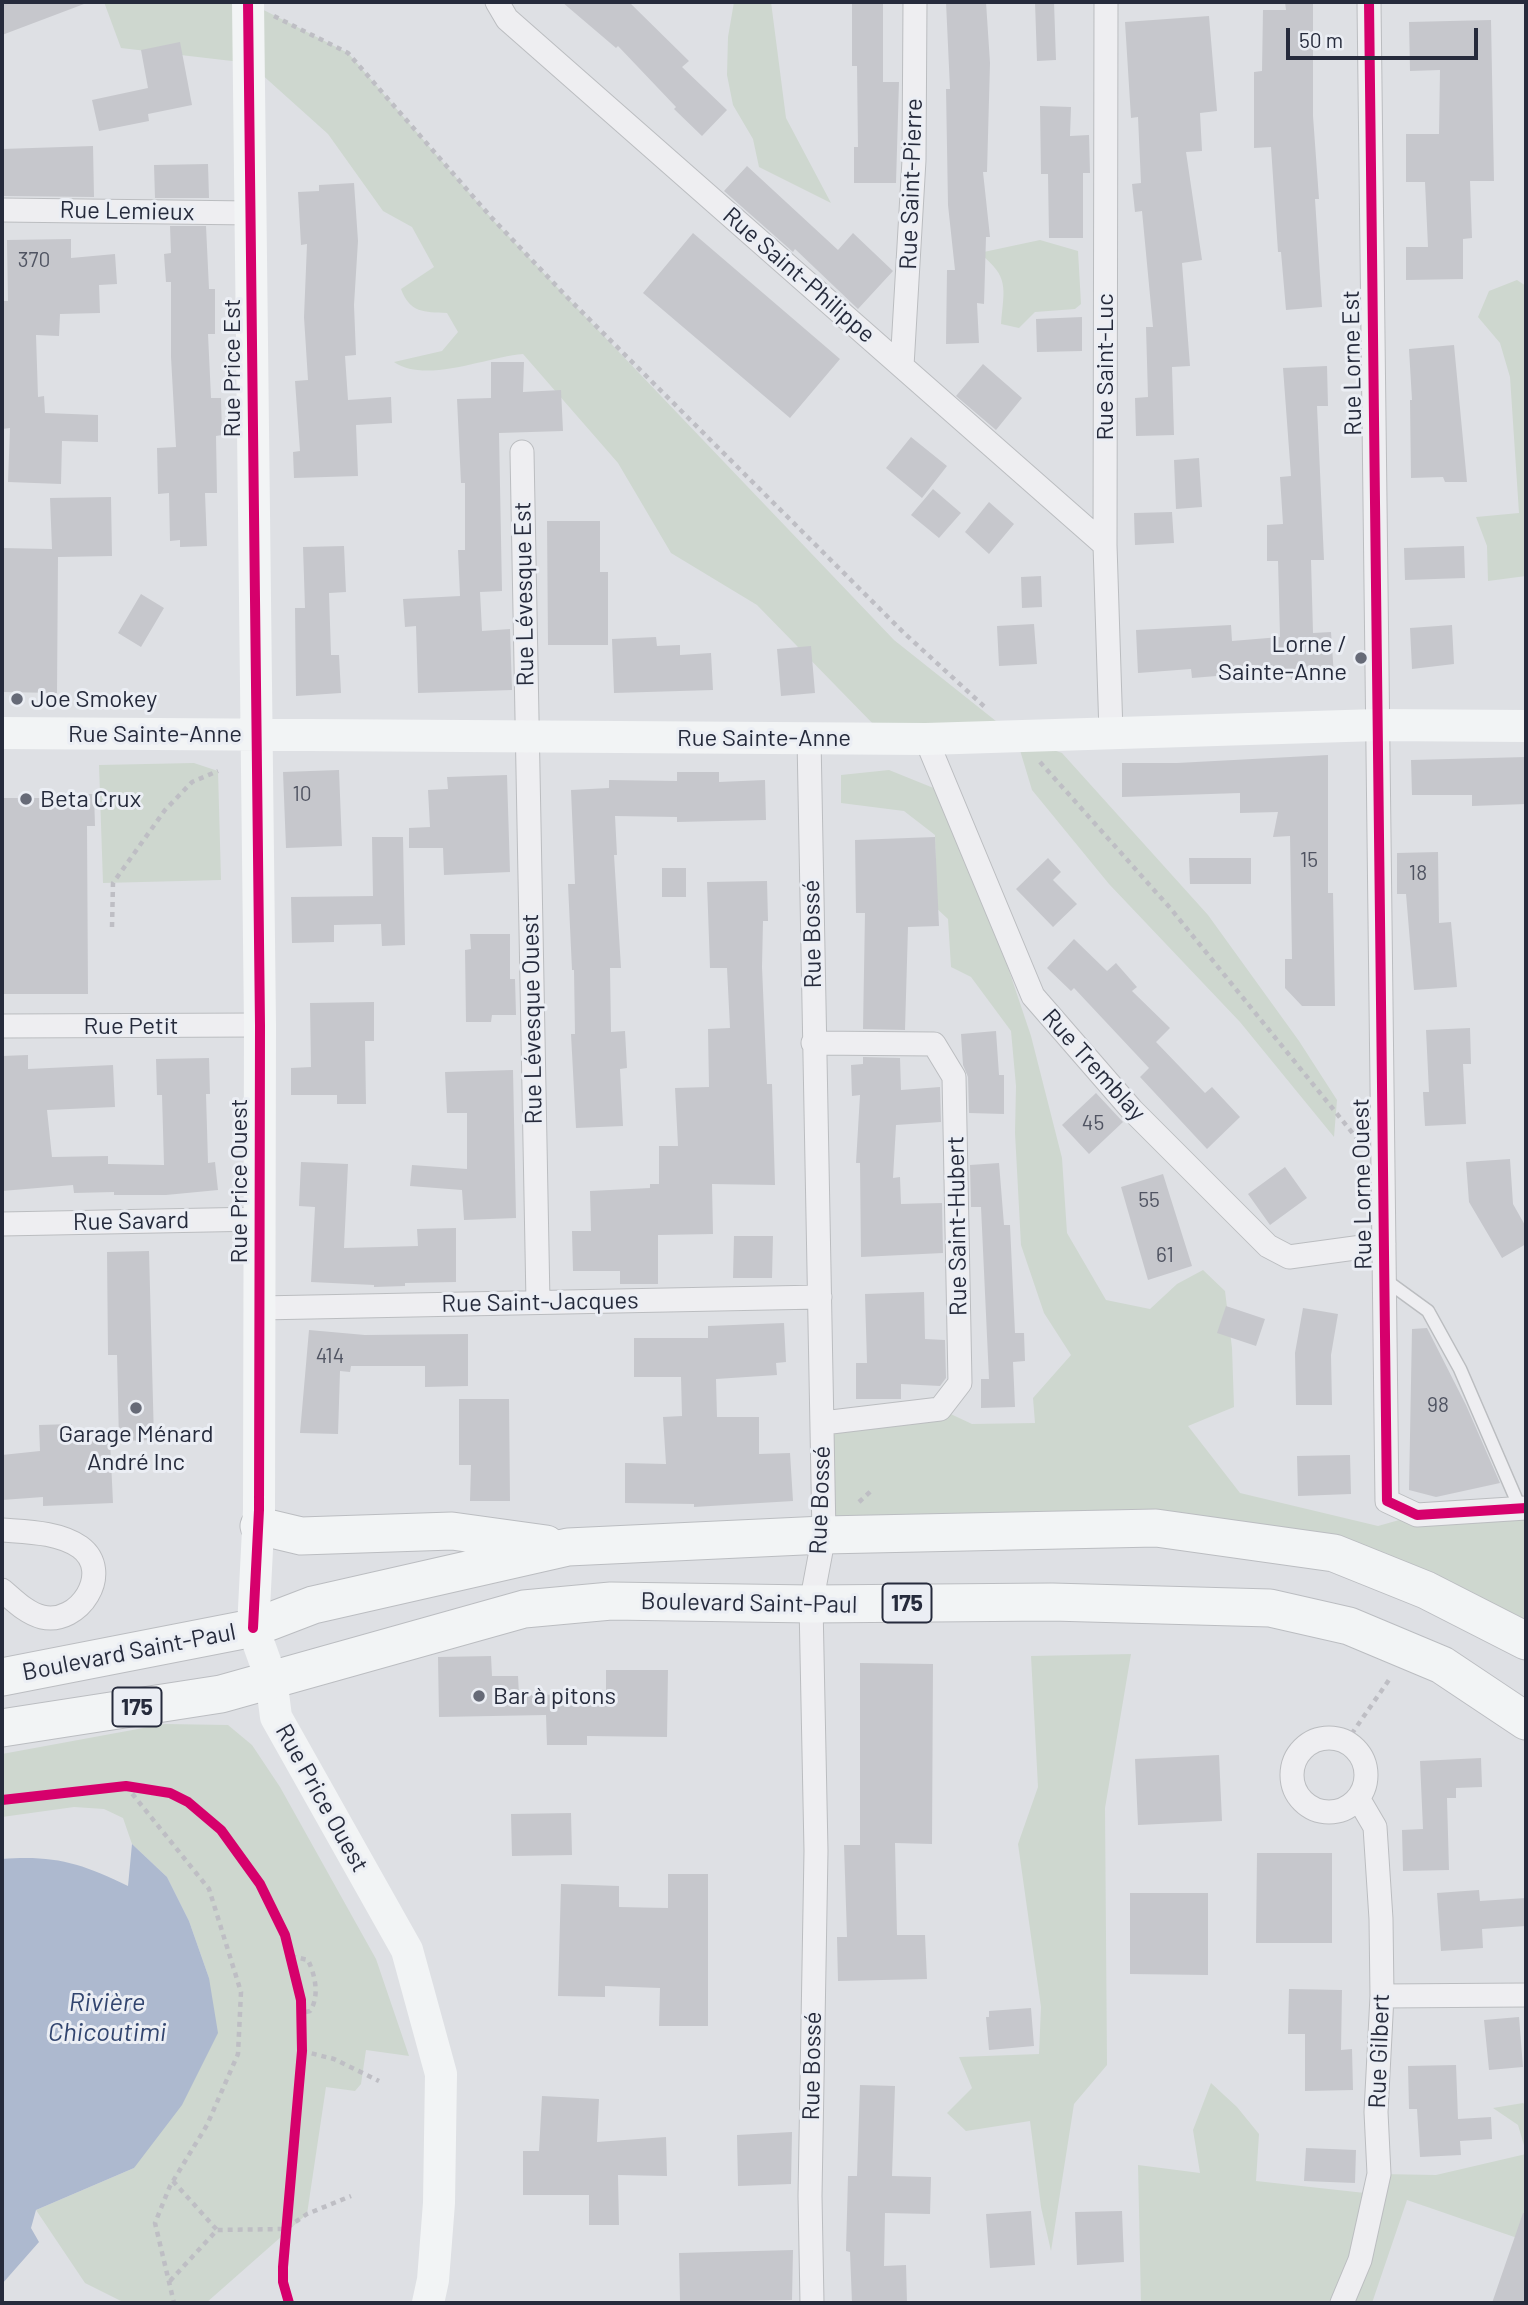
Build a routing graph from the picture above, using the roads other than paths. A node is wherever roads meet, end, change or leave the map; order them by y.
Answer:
1 (248, 2) edge
2 (497, 2) edge
3 (915, 2) edge
4 (1106, 2) edge
5 (1369, 2) edge
6 (2, 210) edge
7 (252, 213) junction
8 (902, 366) junction
9 (522, 452) dead end
10 (1105, 545) junction
11 (1378, 724) junction
12 (1526, 726) edge
13 (2, 733) edge
14 (1111, 733) junction
15 (256, 735) junction
16 (526, 736) junction
17 (810, 738) junction
18 (926, 739) junction
19 (260, 1025) junction
20 (2, 1026) edge
21 (813, 1043) junction
22 (260, 1219) junction
23 (2, 1224) edge
24 (1384, 1244) junction
25 (1384, 1279) junction
26 (820, 1297) junction
27 (538, 1302) junction
28 (260, 1308) junction
29 (823, 1423) junction
30 (1523, 1508) edge
31 (259, 1527) junction
32 (2, 1530) edge
33 (824, 1535) junction
34 (568, 1547) junction
35 (2, 1590) edge
36 (811, 1604) junction
37 (253, 1628) junction
38 (1525, 1640) edge
39 (2, 1677) edge
40 (271, 1678) junction
41 (1526, 1721) edge
42 (2, 1728) edge
43 (1358, 1798) junction
44 (1526, 1995) edge
45 (1382, 1996) junction
46 (428, 2303) edge
47 (812, 2303) edge
48 (1342, 2303) edge

1 - 7 street, Rue Price Est
2 - 8 street, Rue Saint-Philippe
3 - 8 street, Rue Saint-Pierre
4 - 10 street, Rue Saint-Luc
5 - 11 street, Rue Lorne Est
6 - 7 street, Rue Lemieux
7 - 15 street, Rue Price Est
8 - 10 street, Rue Saint-Philippe
9 - 16 street, Rue Lévesque Est
10 - 14 street, Rue Saint-Luc
11 - 12 street, Rue Sainte-Anne
11 - 14 street, Rue Sainte-Anne
11 - 24 street, Rue Lorne Ouest
13 - 15 street, Rue Sainte-Anne
14 - 18 street, Rue Sainte-Anne
15 - 16 street, Rue Sainte-Anne
15 - 19 street, Rue Price Ouest
16 - 17 street, Rue Sainte-Anne
16 - 27 street, Rue Lévesque Ouest
17 - 18 street, Rue Sainte-Anne
17 - 21 street, Rue Bossé
18 - 24 street, Rue Tremblay
19 - 20 street, Rue Petit
19 - 22 street, Rue Price Ouest
21 - 26 street, Rue Bossé
21 - 29 street, Rue Saint-Hubert
22 - 23 street, Rue Savard
22 - 28 street, Rue Price Ouest
24 - 25 street, Rue Lorne Ouest
25 - 30 lane
25 - 30 street, Rue Lorne Ouest
26 - 27 street, Rue Saint-Jacques
26 - 29 street, Rue Bossé
27 - 28 street, Rue Saint-Jacques
28 - 31 street, Rue Price Ouest
29 - 33 street, Rue Bossé
31 - 34 main road
31 - 37 street, Rue Price Ouest
32 - 35 street
33 - 34 main road, Boulevard Saint-Paul / 175
33 - 36 street, Rue Bossé
33 - 38 main road, Boulevard Saint-Paul / 175
34 - 37 main road, Boulevard Saint-Paul / 175
36 - 40 main road, Boulevard Saint-Paul / 175
36 - 41 main road, Boulevard Saint-Paul / 175
36 - 47 street, Rue Bossé
37 - 39 main road, Boulevard Saint-Paul / 175
37 - 40 street, Rue Price Ouest
40 - 42 main road, Boulevard Saint-Paul / 175
40 - 46 street, Rue Price Ouest
43 - 43 street
43 - 45 street, Rue Gilbert
44 - 45 street
45 - 48 street, Rue Gilbert

